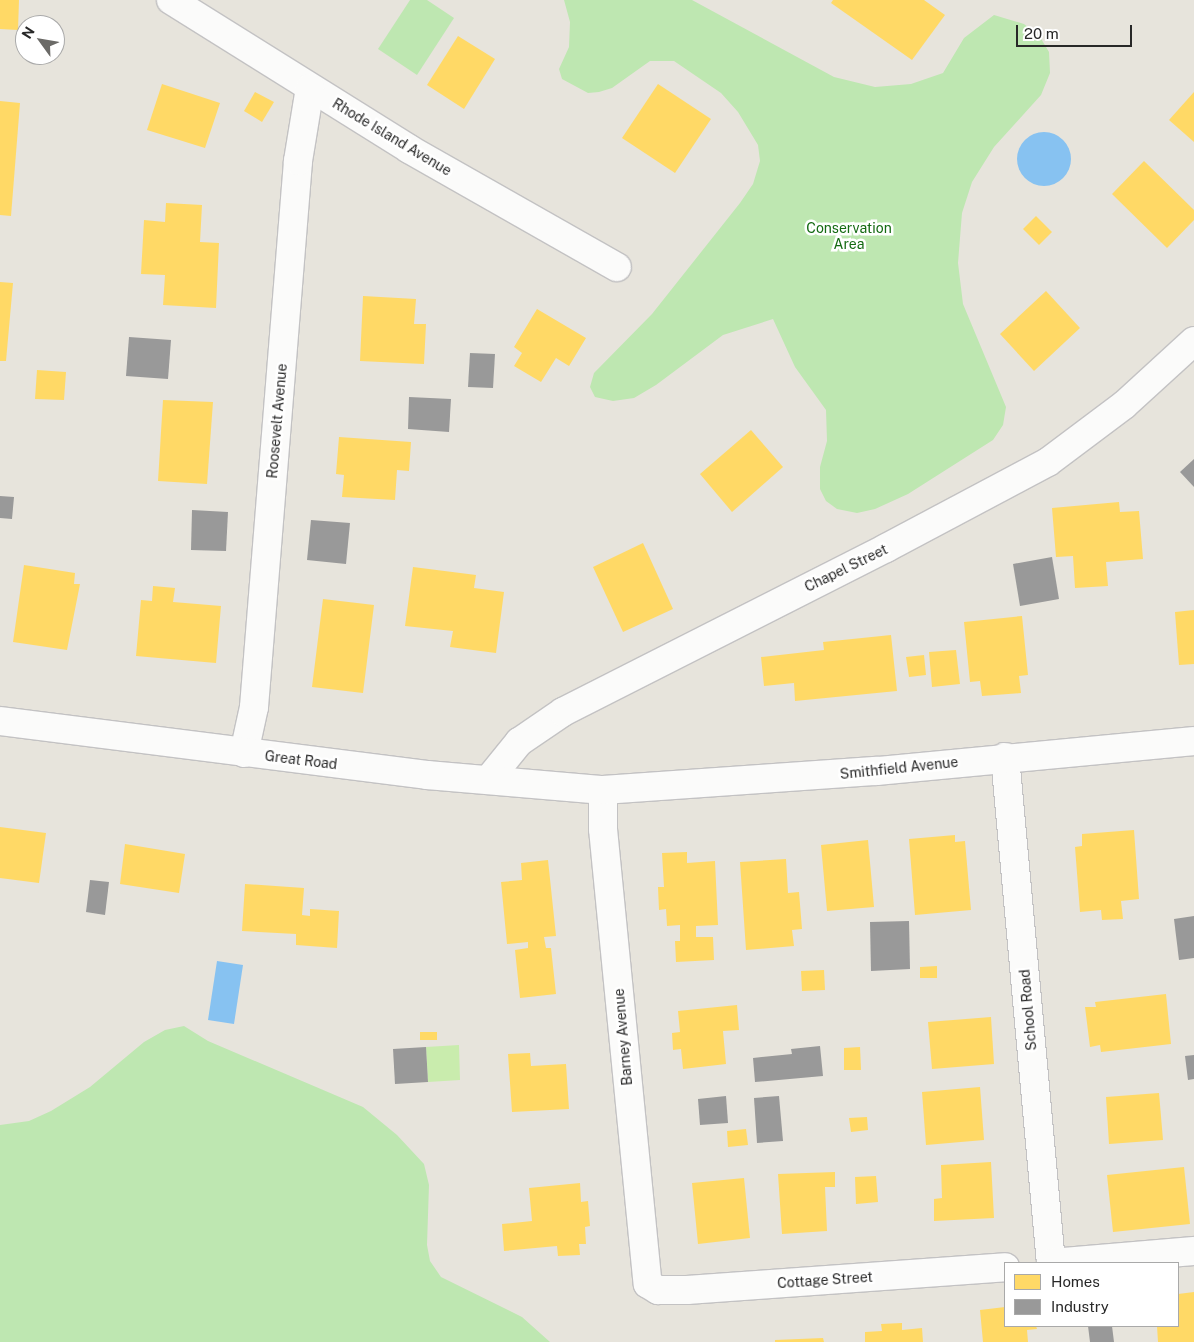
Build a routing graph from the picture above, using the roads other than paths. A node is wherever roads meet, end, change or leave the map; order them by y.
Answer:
1 (171, 0) edge
2 (310, 88) junction
3 (617, 267) dead end
4 (1194, 341) edge
5 (0, 721) edge
6 (1194, 741) edge
7 (244, 753) junction
8 (1005, 756) junction
9 (489, 779) junction
10 (603, 790) junction
11 (1194, 1251) edge
12 (1051, 1262) edge
13 (1063, 1262) edge
14 (1004, 1267) edge
15 (648, 1284) joint

1 - 2 street, Rhode Island Avenue
2 - 3 street, Rhode Island Avenue
2 - 7 street, Roosevelt Avenue
4 - 9 street, Chapel Street
5 - 7 street, Great Road
6 - 8 street, Smithfield Avenue
7 - 9 street, Great Road
8 - 10 street, Smithfield Avenue
8 - 12 street, School Road
9 - 10 street, Great Road
10 - 15 street, Barney Avenue
11 - 13 street
14 - 15 street, Cottage Street

